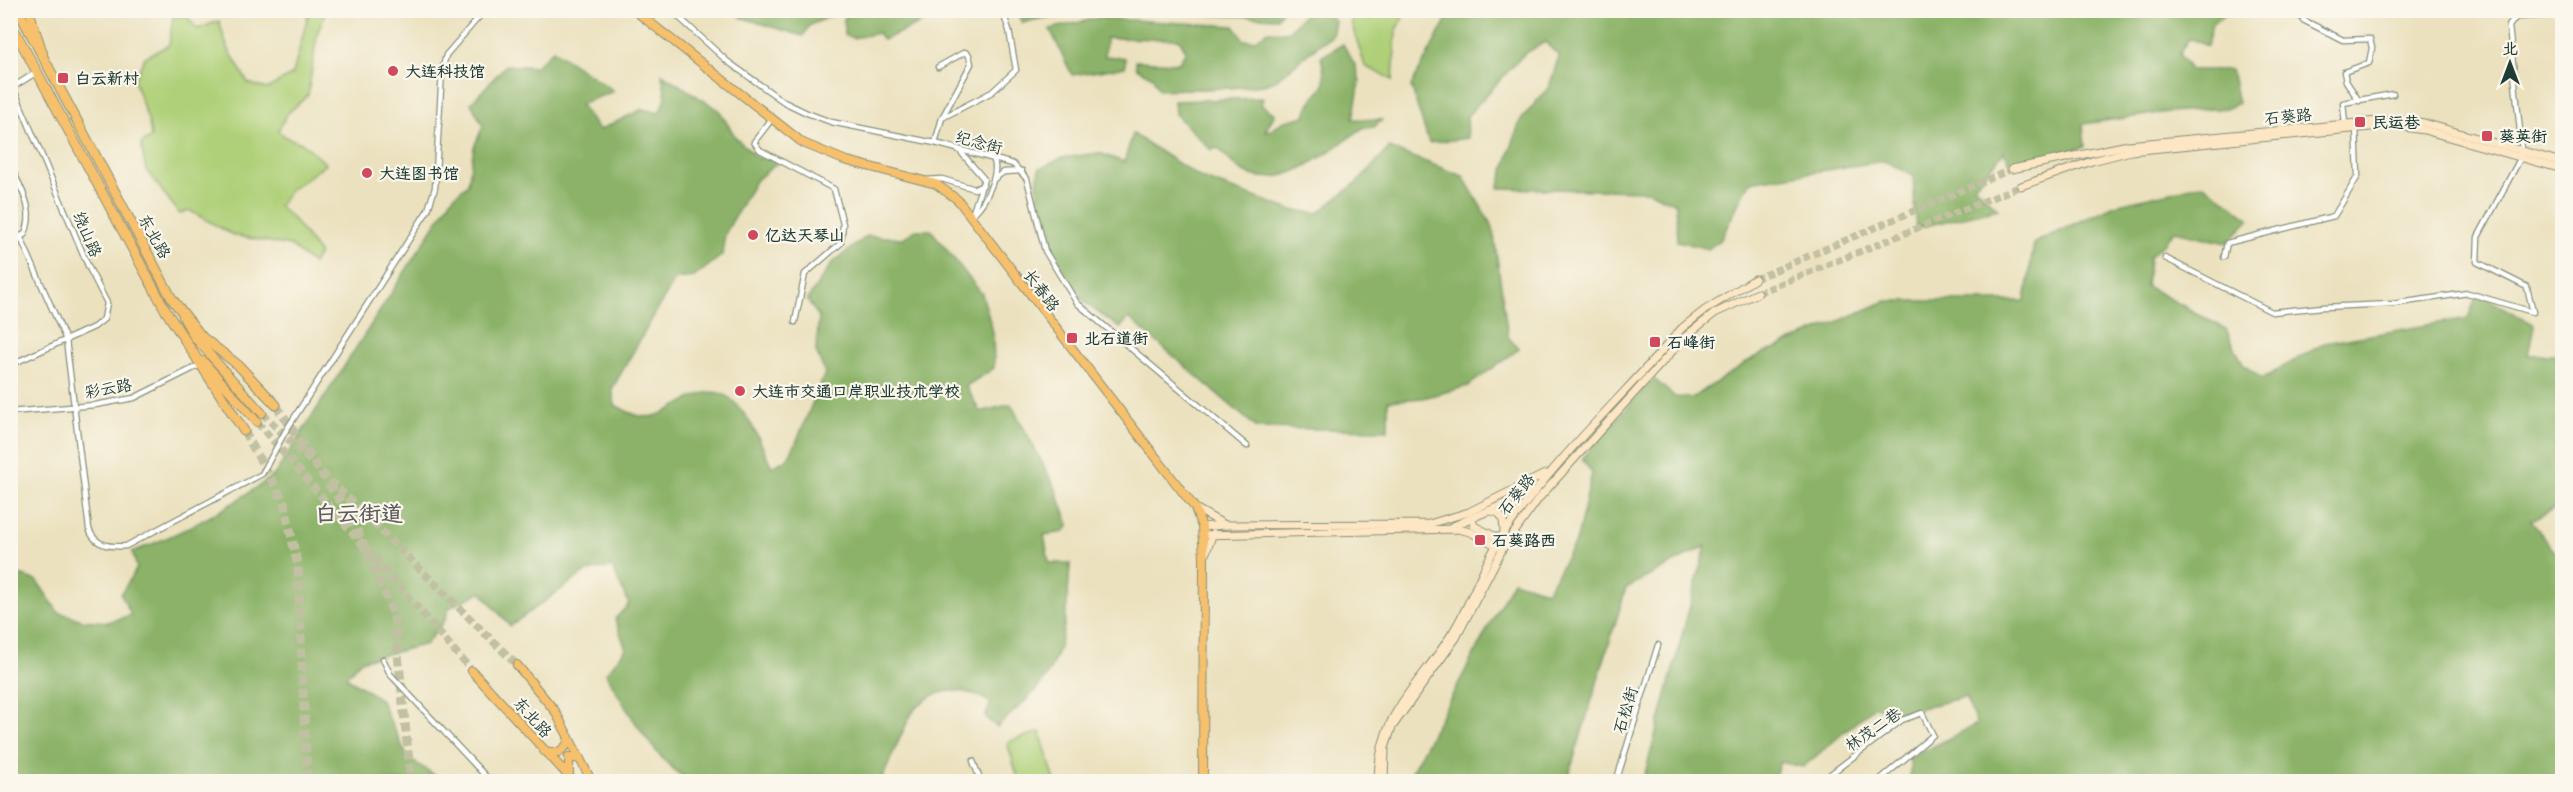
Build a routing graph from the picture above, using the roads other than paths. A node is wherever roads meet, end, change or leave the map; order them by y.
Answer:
1 (18, 10) edge
2 (29, 10) edge
3 (485, 10) edge
4 (634, 10) edge
5 (671, 10) edge
6 (1002, 10) edge
7 (2562, 15) edge
8 (2303, 20) dead end
9 (10, 22) edge
10 (10, 30) edge
11 (24, 48) junction
12 (44, 57) junction
13 (938, 67) dead end
14 (37, 72) junction
15 (12, 85) edge
16 (2393, 94) dead end
17 (2359, 102) junction
18 (942, 118) junction
19 (771, 120) junction
20 (2345, 124) junction
21 (2356, 125) junction
22 (934, 143) junction
23 (957, 148) junction
24 (2522, 153) junction
25 (992, 157) junction
26 (2562, 162) edge
27 (10, 165) edge
28 (2012, 169) tunnel mouth
29 (2562, 169) edge
30 (1022, 171) junction
31 (924, 180) junction
32 (992, 180) junction
33 (983, 184) junction
34 (2021, 186) tunnel mouth
35 (972, 216) junction
36 (20, 236) junction
37 (10, 239) edge
38 (2224, 257) dead end
39 (2165, 258) dead end
40 (1755, 279) tunnel mouth
41 (1758, 293) tunnel mouth
42 (172, 299) junction
43 (795, 322) dead end
44 (66, 340) junction
45 (187, 341) junction
46 (201, 364) junction
47 (10, 365) edge
48 (276, 405) tunnel mouth
49 (74, 406) junction
50 (10, 412) edge
51 (262, 413) tunnel mouth
52 (257, 422) tunnel mouth
53 (244, 431) tunnel mouth
54 (1247, 446) dead end
55 (1554, 468) junction
56 (1555, 479) junction
57 (1536, 490) junction
58 (1195, 508) junction
59 (1491, 511) junction
60 (1472, 519) junction
61 (1225, 525) junction
62 (1446, 529) junction
63 (1202, 531) junction
64 (1213, 533) junction
65 (1502, 542) junction
66 (1204, 557) junction
67 (1658, 645) dead end
68 (383, 659) dead end
69 (517, 664) tunnel mouth
70 (472, 671) tunnel mouth
71 (569, 737) junction
72 (543, 751) junction
73 (580, 759) junction
74 (973, 761) dead end
75 (571, 779) edge
76 (491, 782) edge
77 (592, 782) edge
78 (981, 782) edge
79 (1203, 782) edge
80 (1378, 782) edge
81 (1384, 782) edge
82 (1616, 782) edge
83 (1820, 782) edge
84 (1877, 782) edge

1 - 12 highway, 东北路
2 - 12 main road, 东北路
3 - 49 street
4 - 19 main road, 长春路
5 - 22 street, 纪念街
6 - 18 street
7 - 24 street
8 - 17 street
9 - 11 highway, 东北路
10 - 11 main road, 东北路
11 - 14 highway, 东北路
12 - 42 highway, 东北路
13 - 18 street
14 - 15 street, 绕山路
14 - 45 highway, 东北路
15 - 44 street, 绕山路
16 - 17 street
17 - 20 street
18 - 22 street
19 - 31 main road, 长春路
19 - 43 street
20 - 21 main road, 石葵路
20 - 28 main road, 石葵路
21 - 24 main road, 石葵路
21 - 34 main road
21 - 38 street
22 - 23 street, 纪念街
23 - 25 street, 纪念街
23 - 33 street
24 - 26 main road, 石葵路
24 - 29 main road
24 - 39 street
25 - 30 street, 纪念街
25 - 32 street
27 - 36 street
30 - 32 street
30 - 54 street
31 - 33 street
31 - 35 main road, 长春路
32 - 35 street
33 - 35 street
35 - 58 main road, 长春路
36 - 37 street
36 - 44 street
40 - 55 main road, 石葵路
41 - 56 main road, 石葵路
42 - 48 highway
42 - 51 main road, 东北路
44 - 47 street, 绕山路
44 - 49 street
45 - 46 highway, 东北路
45 - 52 main road, 东北路
46 - 49 street, 彩云路
46 - 53 highway, 东北路
49 - 50 street, 彩云路
55 - 57 main road, 石葵路
55 - 61 main road
56 - 57 main road
56 - 65 main road, 石葵路
57 - 59 main road
57 - 65 main road, 石葵路
58 - 61 main road
58 - 63 main road, 长春路
59 - 60 main road
59 - 65 main road
60 - 62 main road
60 - 65 main road
61 - 63 main road
62 - 64 main road
62 - 65 main road
63 - 64 main road
63 - 66 main road, 长春路
64 - 66 main road
65 - 80 main road, 石葵路
65 - 81 main road, 石葵路
66 - 79 main road, 长春路
67 - 82 street, 石松街
68 - 76 street
69 - 71 main road, 东北路
70 - 72 main road, 东北路
71 - 72 main road
71 - 73 main road, 东北路
72 - 75 main road, 东北路
73 - 75 main road
73 - 77 main road, 东北路
74 - 78 street
83 - 84 street, 林茂二巷

